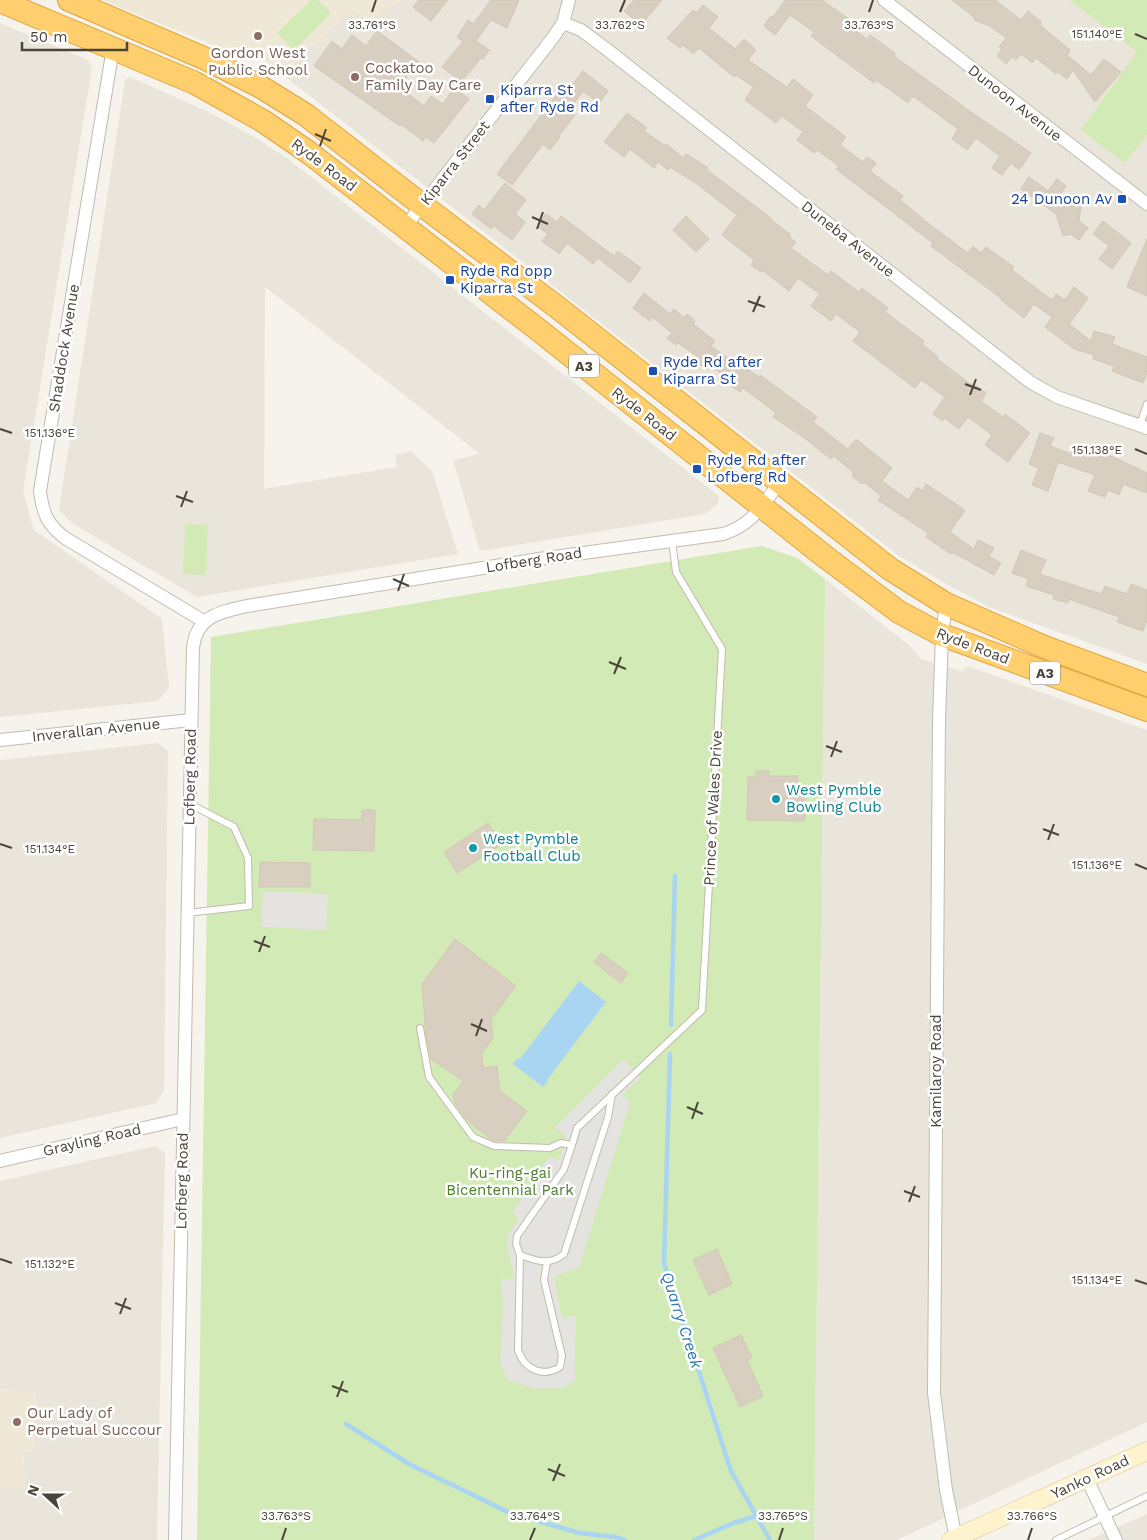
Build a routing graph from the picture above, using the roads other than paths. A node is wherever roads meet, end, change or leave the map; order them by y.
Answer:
1 (69, 0) edge
2 (569, 0) edge
3 (884, 0) edge
4 (0, 1) edge
5 (563, 23) junction
6 (113, 48) junction
7 (1147, 204) edge
8 (422, 205) junction
9 (405, 227) junction
10 (1147, 404) edge
11 (1143, 427) edge
12 (779, 483) junction
13 (762, 507) junction
14 (672, 541) junction
15 (946, 604) junction
16 (205, 622) junction
17 (942, 635) junction
18 (1147, 685) edge
19 (1147, 710) edge
20 (191, 720) junction
21 (0, 740) edge
22 (190, 804) junction
23 (187, 913) junction
24 (420, 1028) dead end
25 (612, 1094) junction
26 (183, 1118) junction
27 (572, 1145) junction
28 (0, 1160) edge
29 (520, 1255) junction
30 (547, 1262) junction
31 (1147, 1451) edge
32 (1087, 1480) junction
33 (1147, 1496) edge
34 (1105, 1517) junction
35 (954, 1539) edge
36 (175, 1540) edge
37 (1056, 1540) edge
38 (1116, 1540) edge

1 - 8 highway, Ryde Road / A3
2 - 5 street, Kiparra Street
3 - 7 street, Dunoon Avenue
4 - 6 highway, Ryde Road / A3
5 - 8 street, Kiparra Street
5 - 11 street, Duneba Avenue
6 - 9 highway, Ryde Road / A3
6 - 16 street, Shaddock Avenue
8 - 9 street, Kiparra Street
8 - 12 highway, Ryde Road / A3
9 - 13 highway, Ryde Road / A3
10 - 11 lane
12 - 13 street, Lofberg Road
12 - 15 highway, Ryde Road / A3
13 - 14 street, Lofberg Road
13 - 17 highway, Ryde Road / A3
14 - 16 street, Lofberg Road
14 - 25 lane, Prince of Wales Drive
15 - 17 street, Kamilaroy Road
15 - 18 highway, Ryde Road / A3
16 - 20 street, Lofberg Road
17 - 19 highway, Ryde Road / A3
17 - 35 street, Kamilaroy Road
20 - 21 street, Inverallan Avenue
20 - 22 street, Lofberg Road
22 - 23 street, Lofberg Road
22 - 23 lane
23 - 26 street, Lofberg Road
24 - 27 lane
25 - 27 lane, Prince of Wales Drive
25 - 30 lane
26 - 28 street, Grayling Road
26 - 36 street, Lofberg Road
27 - 29 lane, Prince of Wales Drive
29 - 30 lane
29 - 30 lane, Prince of Wales Drive
31 - 32 main road, Yanko Road
32 - 34 street
32 - 35 main road, Yanko Road
33 - 34 lane
34 - 37 lane
34 - 38 street

